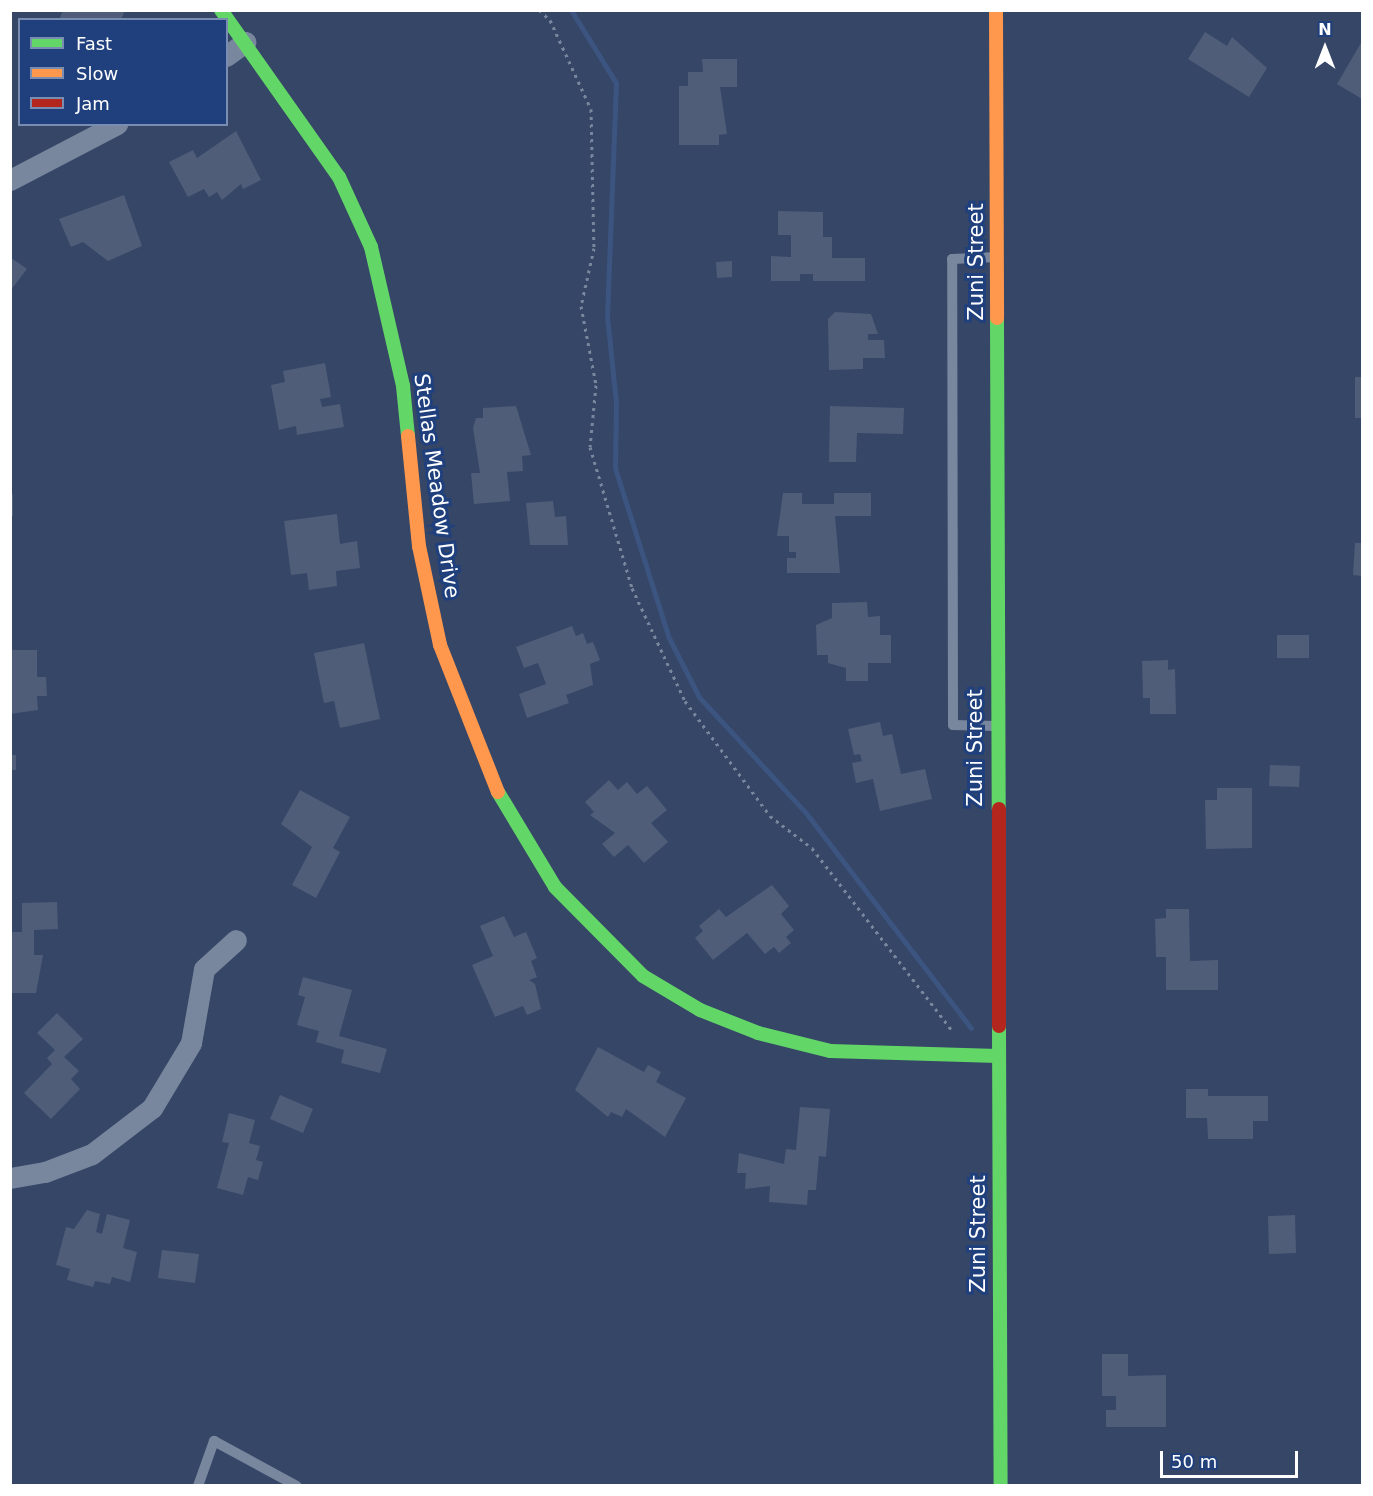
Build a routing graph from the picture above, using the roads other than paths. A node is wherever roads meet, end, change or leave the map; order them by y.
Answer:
1 (996, 10) edge
2 (228, 19) edge
3 (245, 42) junction
4 (228, 55) edge
5 (113, 126) edge
6 (10, 180) edge
7 (997, 257) junction
8 (997, 726) junction
9 (236, 940) dead end
10 (999, 1056) junction
11 (10, 1178) edge
12 (198, 1485) edge
13 (297, 1485) edge
14 (1001, 1485) edge

1 - 7 street, Zuni Street
2 - 3 street, Stellas Meadow Drive
3 - 4 street
3 - 10 street, Stellas Meadow Drive
5 - 6 street
7 - 8 street, Zuni Street
7 - 8 lane
8 - 10 street, Zuni Street
9 - 11 street
10 - 14 street, Zuni Street
12 - 13 lane

